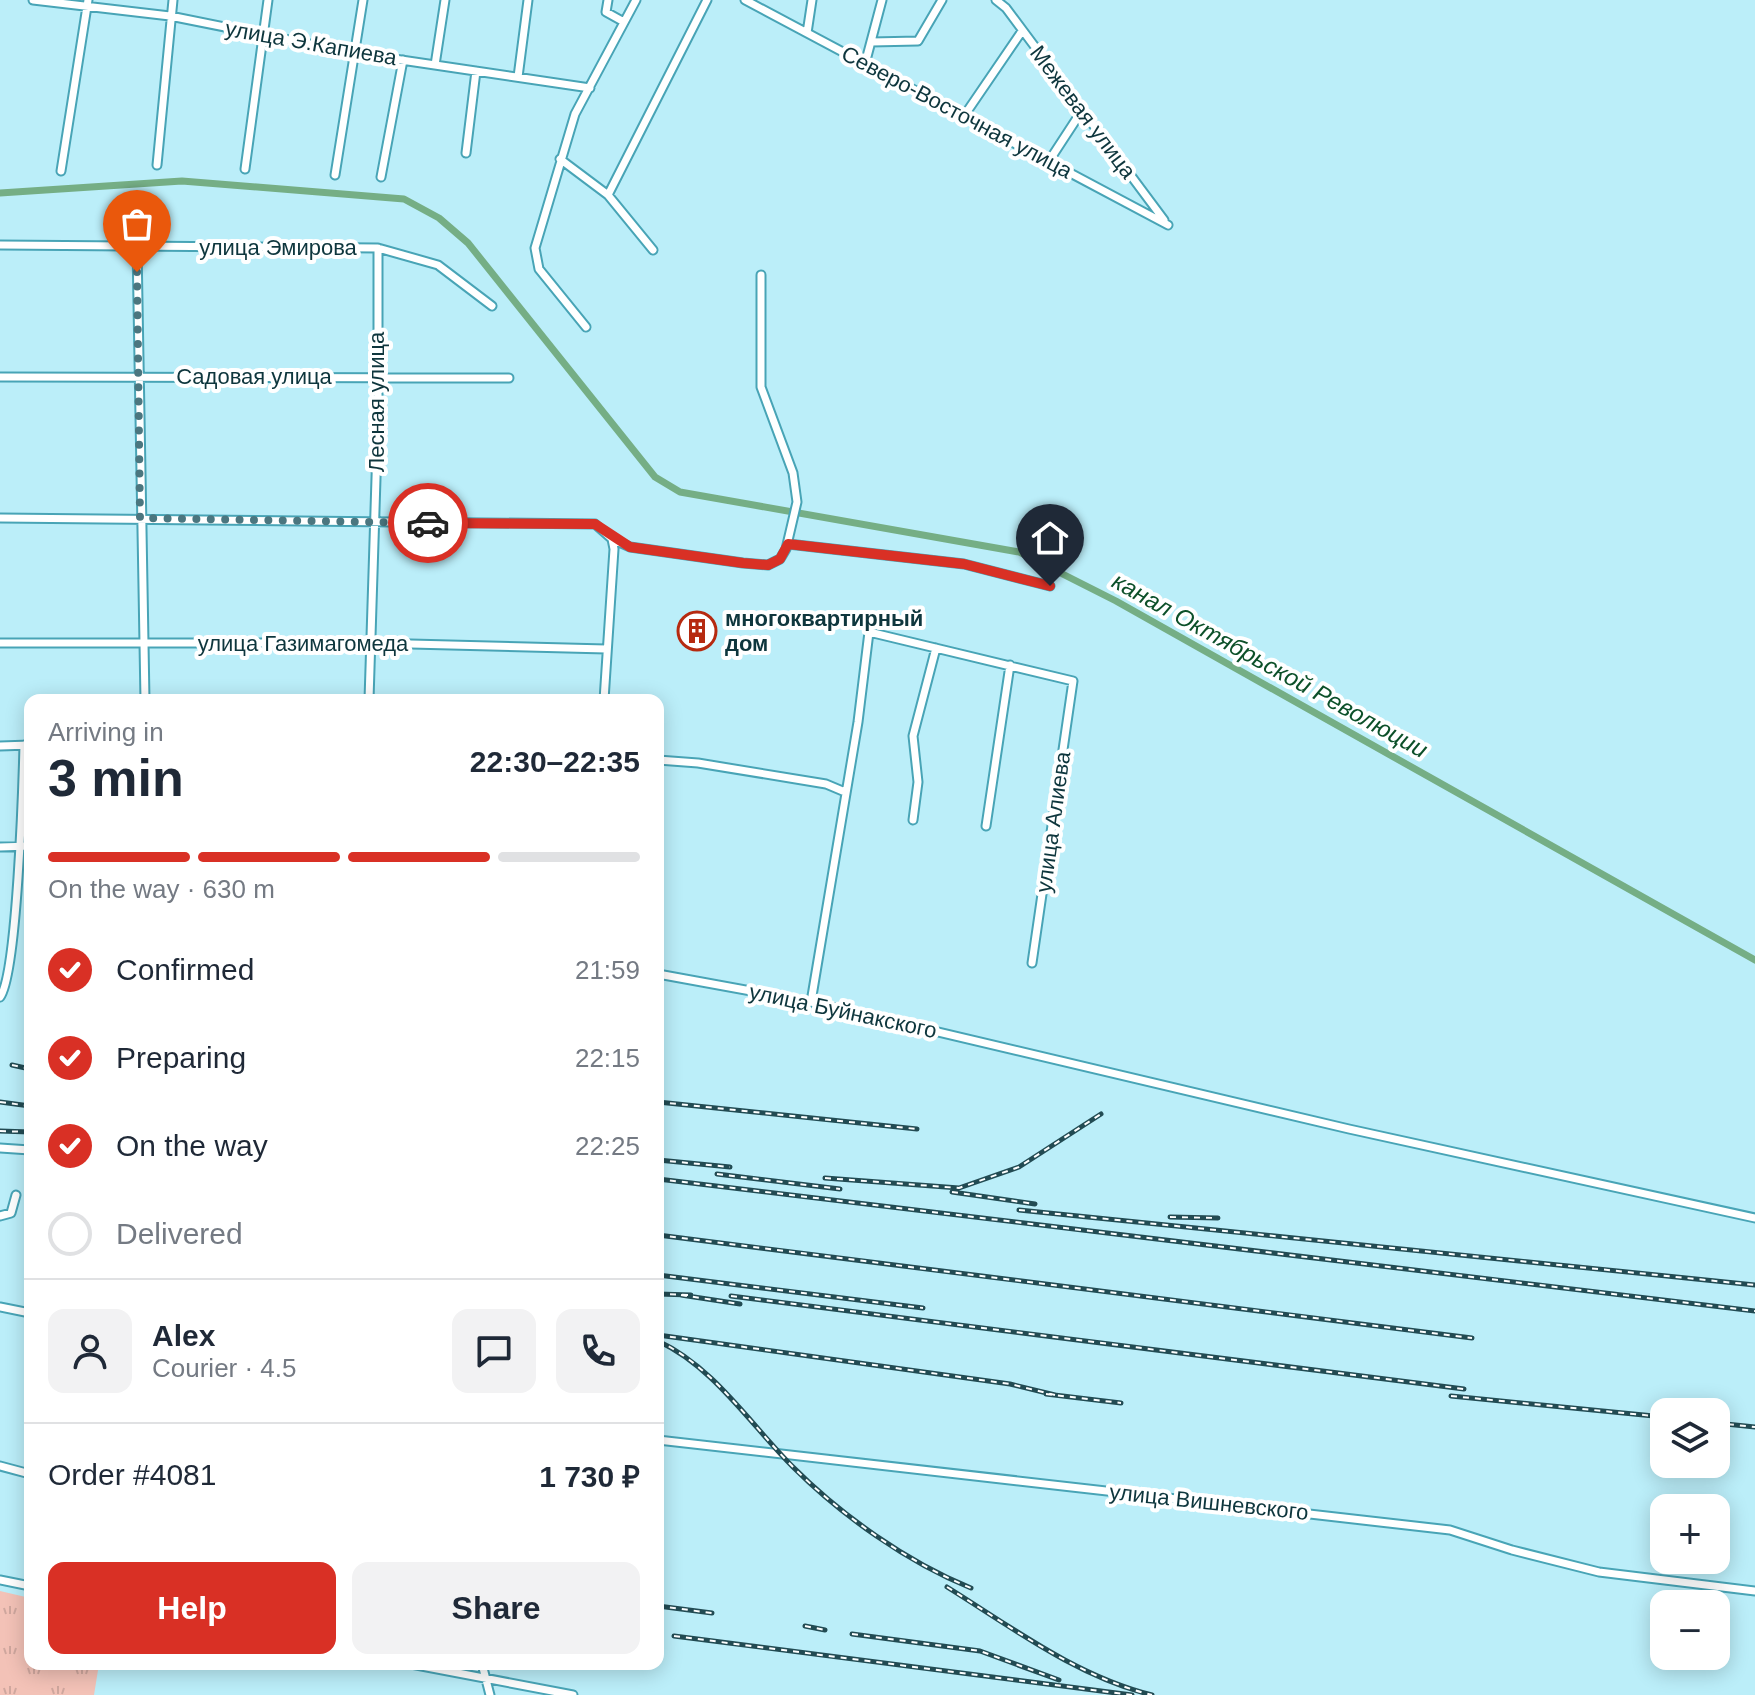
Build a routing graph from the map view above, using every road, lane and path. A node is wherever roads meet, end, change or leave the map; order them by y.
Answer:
1 (33, 0) edge
2 (173, 0) edge
3 (268, 0) edge
4 (363, 0) edge
5 (445, 0) edge
6 (528, 0) edge
7 (608, 0) edge
8 (636, 0) edge
9 (707, 0) edge
10 (745, 0) edge
11 (812, 0) edge
12 (882, 0) edge
13 (942, 0) edge
14 (996, 0) edge
15 (87, 4) edge
16 (170, 16) junction
17 (624, 22) junction
18 (1022, 31) junction
19 (807, 33) junction
20 (263, 36) junction
21 (871, 42) junction
22 (354, 53) junction
23 (403, 60) junction
24 (865, 64) junction
25 (435, 65) junction
26 (476, 71) junction
27 (518, 77) junction
28 (590, 88) junction
29 (1081, 112) junction
30 (964, 116) junction
31 (466, 153) dead end
32 (560, 159) junction
33 (1049, 161) junction
34 (157, 165) dead end
35 (245, 169) dead end
36 (61, 171) dead end
37 (335, 175) dead end
38 (381, 177) dead end
39 (608, 195) junction
40 (1168, 225) joint
41 (0, 245) edge
42 (137, 246) junction
43 (378, 248) junction
44 (653, 250) dead end
45 (761, 275) dead end
46 (492, 306) dead end
47 (586, 327) dead end
48 (138, 376) junction
49 (376, 376) junction
50 (0, 377) edge
51 (509, 378) dead end
52 (0, 518) edge
53 (140, 518) junction
54 (375, 523) junction
55 (612, 539) junction
56 (788, 544) junction
57 (1050, 586) dead end
58 (143, 642) junction
59 (0, 643) edge
60 (371, 643) junction
61 (936, 648) junction
62 (606, 649) junction
63 (1010, 665) junction
64 (145, 694) edge
65 (369, 694) edge
66 (604, 694) edge
67 (24, 745) edge
68 (0, 746) edge
69 (664, 760) edge
70 (24, 788) edge
71 (845, 792) junction
72 (913, 820) dead end
73 (986, 826) dead end
74 (20, 846) junction
75 (24, 846) edge
76 (0, 847) edge
77 (1032, 963) dead end
78 (664, 975) edge
79 (0, 997) edge
80 (811, 1002) junction
81 (0, 1148) edge
82 (24, 1150) edge
83 (16, 1195) dead end
84 (0, 1216) edge
85 (1755, 1218) edge
86 (0, 1307) edge
87 (24, 1312) edge
88 (664, 1441) edge
89 (0, 1466) edge
90 (24, 1472) edge
91 (0, 1580) edge
92 (24, 1585) edge
93 (1755, 1591) edge
94 (444, 1670) edge
95 (485, 1670) edge
96 (488, 1678) junction
97 (490, 1695) edge
98 (573, 1695) edge

1 - 15 street, улица Э.Капиева
2 - 16 street
3 - 20 street
4 - 22 street
5 - 25 street
6 - 27 street
7 - 17 street
8 - 17 street
9 - 39 street
10 - 19 street, Северо-Восточная улица
11 - 19 street
12 - 21 street
13 - 21 street
14 - 18 street, Межевая улица
15 - 16 street, улица Э.Капиева
15 - 36 street
16 - 20 street, улица Э.Капиева
16 - 34 street
17 - 28 street
18 - 29 street, Межевая улица
18 - 30 street
19 - 24 street, Северо-Восточная улица
20 - 22 street, улица Э.Капиева
20 - 35 street
21 - 24 street
22 - 23 street, улица Э.Капиева
22 - 37 street
23 - 25 street, улица Э.Капиева
23 - 38 street
24 - 30 street, Северо-Восточная улица
25 - 26 street, улица Э.Капиева
26 - 27 street, улица Э.Капиева
26 - 31 street
27 - 28 street, улица Э.Капиева
28 - 32 street
29 - 33 street
29 - 40 street, Межевая улица
30 - 33 street, Северо-Восточная улица
32 - 39 street
32 - 47 street
33 - 40 street, Северо-Восточная улица
39 - 44 street
41 - 42 street, улица Эмирова
42 - 43 street, улица Эмирова
42 - 48 street
43 - 46 street, улица Эмирова
43 - 49 street, Лесная улица
45 - 56 street
48 - 49 street, Садовая улица
48 - 50 street, Садовая улица
48 - 53 street
49 - 51 street, Садовая улица
49 - 54 street, Лесная улица
52 - 53 street
53 - 54 street
53 - 58 street
54 - 55 street
54 - 60 street, Лесная улица
55 - 56 street
55 - 62 street
56 - 57 street
58 - 59 street, улица Газимагомеда
58 - 60 street, улица Газимагомеда
58 - 64 street
60 - 62 street, улица Газимагомеда
60 - 65 street, Лесная улица
61 - 63 street
61 - 71 street
61 - 72 street
62 - 66 street
63 - 73 street
63 - 77 street, улица Алиева
67 - 68 street
69 - 71 street
70 - 74 street
71 - 80 street
74 - 75 street
74 - 76 street
74 - 79 street
78 - 80 street, улица Буйнакского
80 - 85 street, улица Буйнакского
81 - 82 street
83 - 84 street
86 - 87 street
88 - 93 street, улица Вишневского
89 - 90 street
91 - 92 street
94 - 96 street
95 - 96 street
96 - 97 street
96 - 98 street

